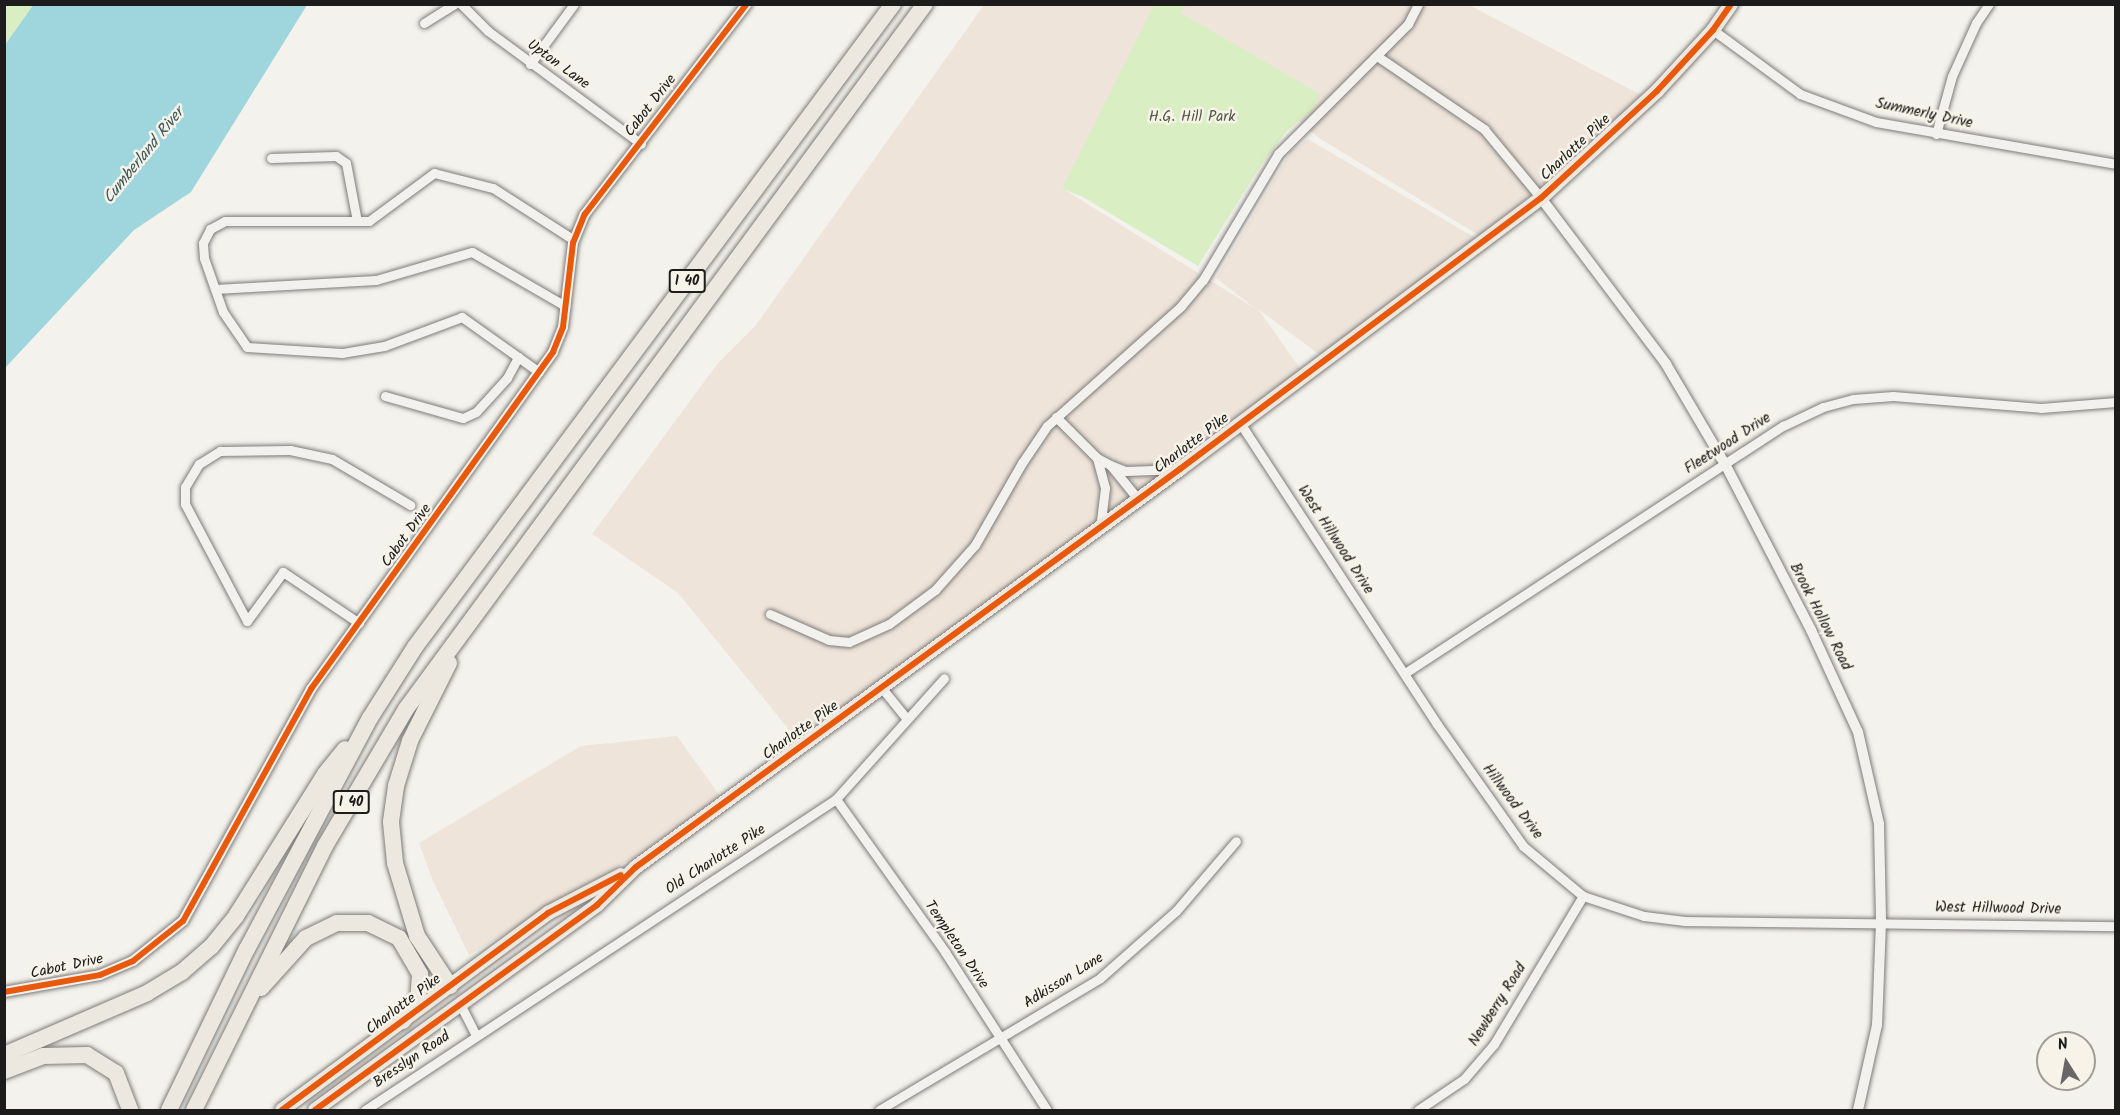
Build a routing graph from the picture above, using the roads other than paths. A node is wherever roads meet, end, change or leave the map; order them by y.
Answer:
1 (453, 4) edge
2 (460, 4) edge
3 (574, 4) edge
4 (747, 4) edge
5 (892, 4) edge
6 (925, 4) edge
7 (1418, 4) edge
8 (1731, 4) edge
9 (1989, 4) edge
10 (424, 23) dead end
11 (1713, 30) junction
12 (1377, 56) junction
13 (530, 64) junction
14 (1936, 134) junction
15 (641, 144) junction
16 (271, 158) dead end
17 (2115, 164) edge
18 (1541, 198) junction
19 (357, 220) junction
20 (574, 240) junction
21 (215, 289) junction
22 (565, 306) junction
23 (518, 357) junction
24 (539, 372) junction
25 (385, 396) dead end
26 (2115, 402) edge
27 (1056, 417) junction
28 (1240, 423) junction
29 (1097, 458) junction
30 (1725, 464) junction
31 (1110, 465) junction
32 (1180, 469) junction
33 (1138, 499) junction
34 (410, 505) dead end
35 (1100, 527) junction
36 (479, 606) junction
37 (770, 614) dead end
38 (359, 623) junction
39 (1405, 673) junction
40 (944, 678) dead end
41 (881, 687) junction
42 (370, 718) junction
43 (907, 719) junction
44 (836, 799) junction
45 (1236, 841) dead end
46 (636, 867) junction
47 (1583, 896) junction
48 (1881, 922) junction
49 (2115, 926) edge
50 (450, 986) junction
51 (4, 992) edge
52 (460, 1004) junction
53 (243, 1010) junction
54 (403, 1021) junction
55 (476, 1035) junction
56 (998, 1039) junction
57 (4, 1055) edge
58 (4, 1071) edge
59 (130, 1110) edge
60 (169, 1110) edge
61 (194, 1110) edge
62 (282, 1110) edge
63 (315, 1110) edge
64 (365, 1110) edge
65 (879, 1110) edge
66 (1047, 1110) edge
67 (1418, 1110) edge
68 (1858, 1110) edge

1 - 10 street
2 - 13 street, Upton Lane
3 - 13 street
4 - 15 street, Cabot Drive
5 - 42 highway, I 40
6 - 36 highway, I 40
7 - 12 street
8 - 11 main road, Charlotte Pike
9 - 14 street
11 - 14 street, Summerly Drive
11 - 18 main road, Charlotte Pike
12 - 18 street
12 - 27 street
13 - 15 street, Upton Lane
14 - 17 street, Summerly Drive
15 - 20 street, Cabot Drive
16 - 19 street
18 - 28 main road, Charlotte Pike
18 - 30 street, Brook Hollow Road
19 - 20 street
19 - 21 street
20 - 22 street, Cabot Drive
21 - 22 street
21 - 23 street
22 - 24 street, Cabot Drive
23 - 24 street
23 - 25 street
24 - 38 street, Cabot Drive
26 - 30 street, Fleetwood Drive
27 - 29 street
27 - 37 street
28 - 32 main road, Charlotte Pike
28 - 39 street, West Hillwood Drive
29 - 31 street
29 - 35 street
30 - 39 street, Fleetwood Drive
30 - 48 street, Brook Hollow Road
31 - 32 street
31 - 33 street
32 - 33 main road, Charlotte Pike
33 - 35 main road, Charlotte Pike
34 - 38 street
35 - 41 main road, Charlotte Pike
36 - 50 highway
36 - 53 highway, I 40
38 - 51 street, Cabot Drive
39 - 47 street, Hillwood Drive
40 - 43 street, Old Charlotte Pike
41 - 43 street
41 - 46 main road, Charlotte Pike
42 - 57 highway
42 - 60 highway, I 40
43 - 44 street, Old Charlotte Pike
44 - 55 street, Old Charlotte Pike
44 - 56 street, Templeton Drive
45 - 56 street, Adkisson Lane
46 - 50 main road, Charlotte Pike
46 - 52 main road, Charlotte Pike
47 - 48 street, Hillwood Drive
47 - 67 street, Newberry Road
48 - 49 street, West Hillwood Drive
48 - 68 street, Brook Hollow Road
50 - 52 main road
50 - 54 main road, Charlotte Pike
52 - 55 street
52 - 63 main road, Charlotte Pike
53 - 54 highway
53 - 61 highway, I 40
54 - 62 main road, Charlotte Pike
55 - 64 street, Bresslyn Road
56 - 65 street, Adkisson Lane
56 - 66 street, Templeton Drive
58 - 59 highway

